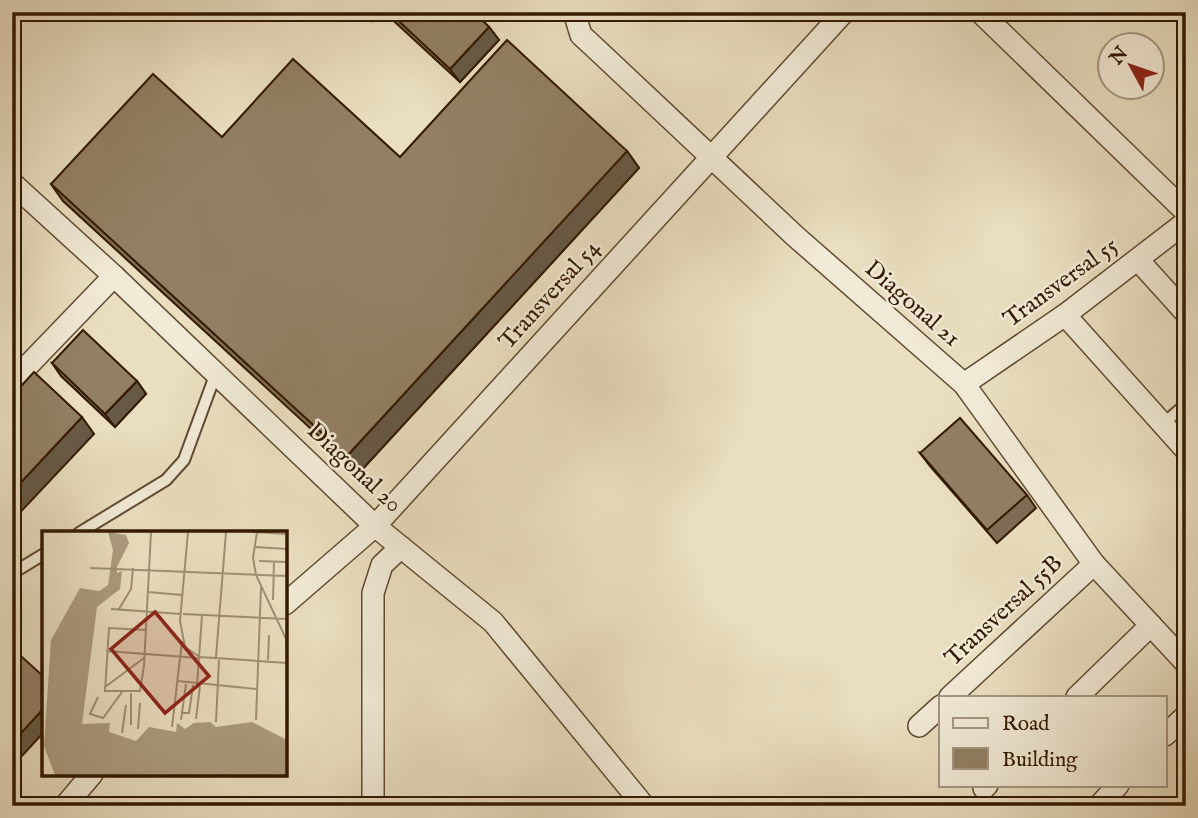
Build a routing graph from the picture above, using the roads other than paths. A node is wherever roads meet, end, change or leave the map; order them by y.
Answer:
1 (575, 12) edge
2 (844, 12) edge
3 (980, 12) edge
4 (712, 157) junction
5 (12, 183) edge
6 (1186, 212) edge
7 (1186, 222) edge
8 (1138, 260) junction
9 (114, 275) junction
10 (1186, 313) edge
11 (1065, 315) junction
12 (216, 373) junction
13 (12, 382) edge
14 (964, 384) junction
15 (1186, 404) edge
16 (1163, 425) junction
17 (1186, 450) edge
18 (375, 526) junction
19 (82, 531) edge
20 (401, 547) junction
21 (42, 555) edge
22 (1094, 564) junction
23 (16, 571) dead end
24 (287, 602) edge
25 (1151, 625) junction
26 (1186, 663) edge
27 (951, 696) edge
28 (1078, 696) edge
29 (939, 708) edge
30 (1186, 716) edge
31 (919, 726) dead end
32 (1166, 734) edge
33 (90, 776) edge
34 (65, 806) edge
35 (373, 806) edge
36 (644, 806) edge

1 - 4 street, Diagonal 21
2 - 4 street, Transversal 54
3 - 6 street
4 - 14 street, Diagonal 21
4 - 18 street, Transversal 54
5 - 9 street, Diagonal 20
7 - 8 street, Transversal 55
8 - 10 street
8 - 11 street, Transversal 55
9 - 12 street, Diagonal 20
9 - 13 street
11 - 14 street, Transversal 55
11 - 16 street
12 - 18 street, Diagonal 20
12 - 19 lane
14 - 22 street, Diagonal 21
15 - 16 lane
16 - 17 street
18 - 20 street, Diagonal 20
18 - 24 street, Transversal 54
20 - 35 street
20 - 36 street, Diagonal 20
21 - 23 lane
22 - 25 street, Diagonal 21
22 - 27 street, Transversal 55B
25 - 26 street, Diagonal 21
25 - 28 street
29 - 31 street
30 - 32 street
33 - 34 street

